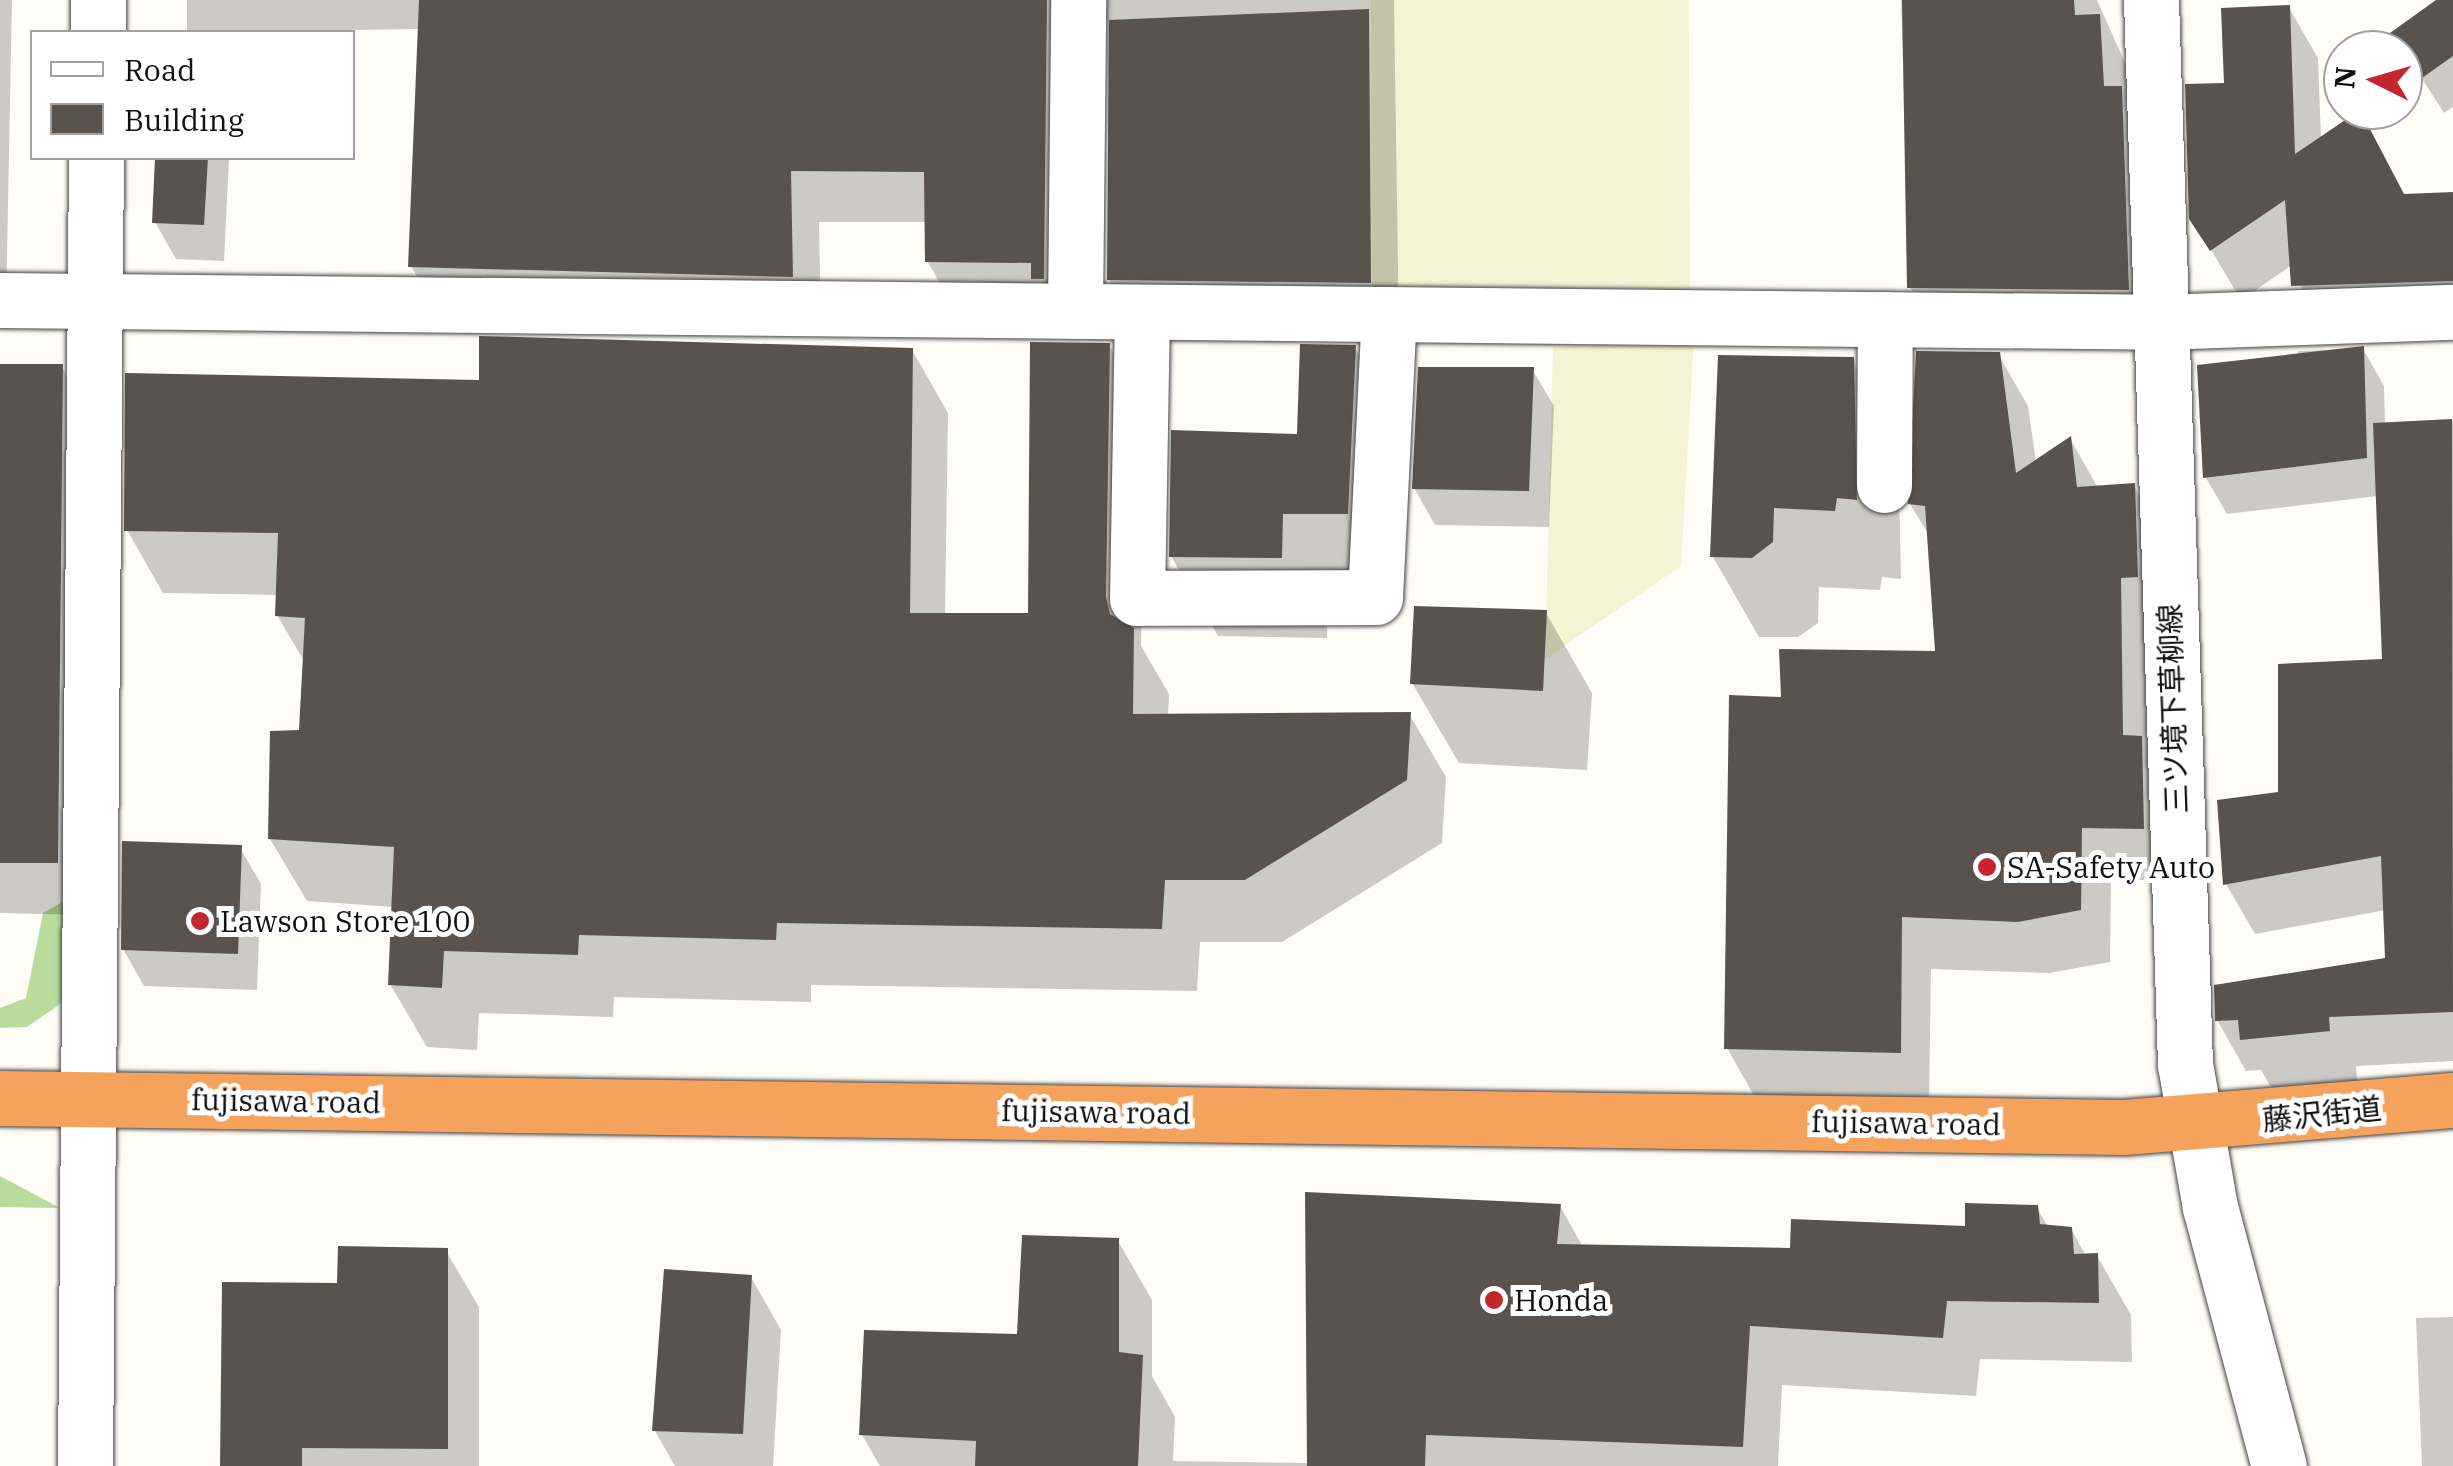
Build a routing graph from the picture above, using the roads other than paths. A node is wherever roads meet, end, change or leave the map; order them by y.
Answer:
1 (98, 0) edge
2 (1078, 0) edge
3 (2151, 0) edge
4 (98, 30) edge
5 (96, 160) edge
6 (95, 299) junction
7 (0, 300) edge
8 (1074, 311) junction
9 (1142, 312) junction
10 (2453, 312) edge
11 (1389, 314) junction
12 (1885, 319) junction
13 (2160, 322) junction
14 (1884, 485) dead end
15 (0, 1098) edge
16 (90, 1100) junction
17 (2453, 1100) edge
18 (2191, 1126) junction
19 (85, 1466) edge
20 (2280, 1466) edge

1 - 4 street
2 - 8 street
3 - 13 street, 三ツ境下草柳線
5 - 6 street
6 - 7 street
6 - 8 street
6 - 16 street
8 - 9 street
9 - 11 street
9 - 11 street
10 - 13 street
11 - 12 street
12 - 13 street
12 - 14 street
13 - 18 street, 三ツ境下草柳線
15 - 16 highway, fujisawa road
16 - 18 highway, fujisawa road
16 - 19 street
17 - 18 highway, 藤沢街道
18 - 20 street, 三ツ境下草柳線

